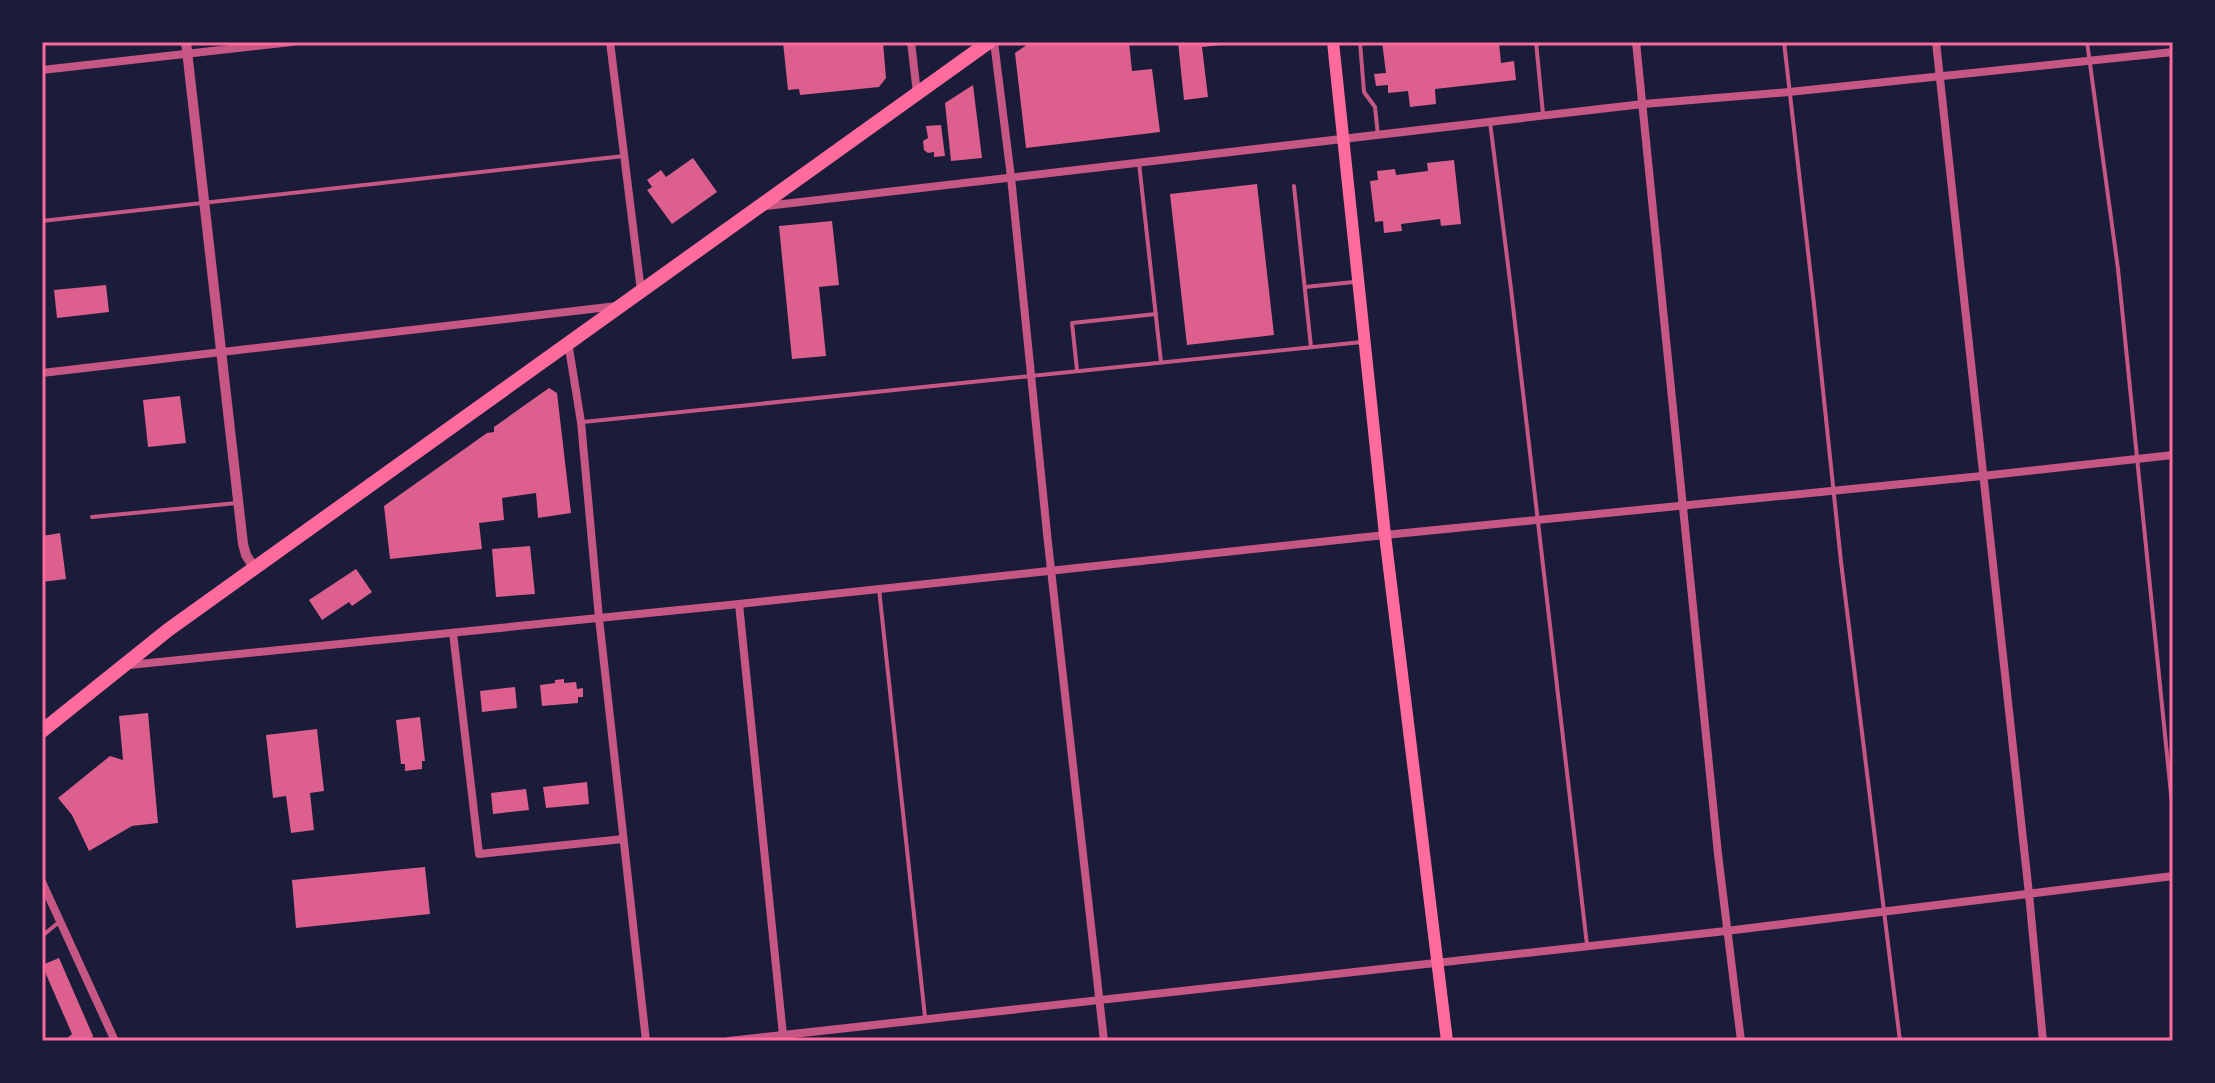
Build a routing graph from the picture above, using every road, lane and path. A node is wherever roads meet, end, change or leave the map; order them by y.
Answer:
1 (292, 42) edge
2 (610, 42) edge
3 (911, 42) edge
4 (992, 42) edge
5 (1333, 42) edge
6 (1360, 42) edge
7 (1536, 42) edge
8 (1636, 42) edge
9 (1784, 42) edge
10 (1936, 42) edge
11 (2087, 42) edge
12 (186, 48) edge
13 (2173, 52) edge
14 (2090, 62) junction
15 (42, 70) edge
16 (1940, 75) junction
17 (1789, 92) junction
18 (917, 93) junction
19 (1643, 104) junction
20 (1543, 116) junction
21 (1490, 122) junction
22 (1378, 136) junction
23 (1344, 139) junction
24 (625, 155) junction
25 (1139, 163) junction
26 (1011, 177) junction
27 (1294, 186) dead end
28 (205, 202) junction
29 (763, 206) junction
30 (42, 221) edge
31 (1359, 281) junction
32 (1305, 287) junction
33 (641, 291) junction
34 (621, 306) junction
35 (1156, 314) junction
36 (568, 342) junction
37 (1365, 342) junction
38 (1311, 347) junction
39 (222, 353) junction
40 (1161, 362) junction
41 (1077, 370) junction
42 (42, 373) edge
43 (1030, 375) junction
44 (581, 422) junction
45 (2173, 455) edge
46 (2136, 459) junction
47 (1982, 476) junction
48 (1833, 490) junction
49 (238, 503) junction
50 (1683, 505) junction
51 (92, 517) dead end
52 (1537, 520) junction
53 (1385, 535) junction
54 (255, 569) junction
55 (1051, 571) junction
56 (879, 589) junction
57 (739, 604) junction
58 (599, 618) junction
59 (453, 633) junction
60 (124, 665) junction
61 (42, 731) edge
62 (2173, 814) edge
63 (623, 839) junction
64 (2173, 876) edge
65 (42, 882) edge
66 (2029, 894) junction
67 (1884, 911) junction
68 (61, 920) junction
69 (1726, 931) junction
70 (42, 936) edge
71 (1587, 945) junction
72 (1438, 962) junction
73 (1100, 1001) junction
74 (925, 1019) junction
75 (783, 1035) junction
76 (115, 1041) edge
77 (646, 1041) edge
78 (729, 1041) edge
79 (1104, 1041) edge
80 (1447, 1041) edge
81 (1741, 1041) edge
82 (1900, 1041) edge
83 (2043, 1041) edge

1 - 12 street
2 - 24 street
3 - 18 street
4 - 18 main road
4 - 26 street
5 - 23 main road
6 - 22 lane
7 - 20 lane
8 - 19 street
9 - 17 lane
10 - 16 street
11 - 14 lane
12 - 15 street
12 - 28 street
13 - 14 street
14 - 16 street
14 - 46 lane
16 - 17 street
16 - 47 street
17 - 19 street
17 - 48 lane
18 - 29 main road
19 - 20 street
19 - 50 street
20 - 21 street
21 - 22 street
21 - 52 lane
22 - 23 street
23 - 25 street
23 - 31 main road
24 - 28 lane
24 - 33 street
25 - 26 street
25 - 35 lane
26 - 29 street
26 - 43 street
27 - 32 lane
28 - 30 lane
28 - 39 street
29 - 33 main road
31 - 32 lane
31 - 37 main road
32 - 38 lane
33 - 34 main road
34 - 36 main road
34 - 39 street
35 - 40 lane
35 - 41 lane
36 - 44 street
36 - 54 main road
37 - 38 lane
37 - 53 main road
38 - 40 lane
39 - 42 street
39 - 49 street
40 - 41 lane
41 - 43 lane
43 - 44 lane
43 - 55 street
44 - 58 street
45 - 46 street
46 - 47 street
46 - 62 lane
47 - 48 street
47 - 66 street
48 - 50 street
48 - 67 lane
49 - 51 lane
49 - 54 street
50 - 52 street
50 - 69 street
52 - 53 street
52 - 71 lane
53 - 55 street
53 - 72 main road
54 - 60 main road
55 - 56 street
55 - 73 street
56 - 57 street
56 - 74 lane
57 - 58 street
57 - 75 street
58 - 59 street
58 - 63 street
59 - 60 street
59 - 63 street
60 - 61 main road
63 - 77 street
64 - 66 street
65 - 68 street
66 - 67 street
66 - 83 street
67 - 69 street
67 - 82 lane
68 - 70 lane
68 - 76 street
69 - 71 street
69 - 81 street
71 - 72 street
72 - 73 street
72 - 80 main road
73 - 74 street
73 - 79 street
74 - 75 street
75 - 78 street

